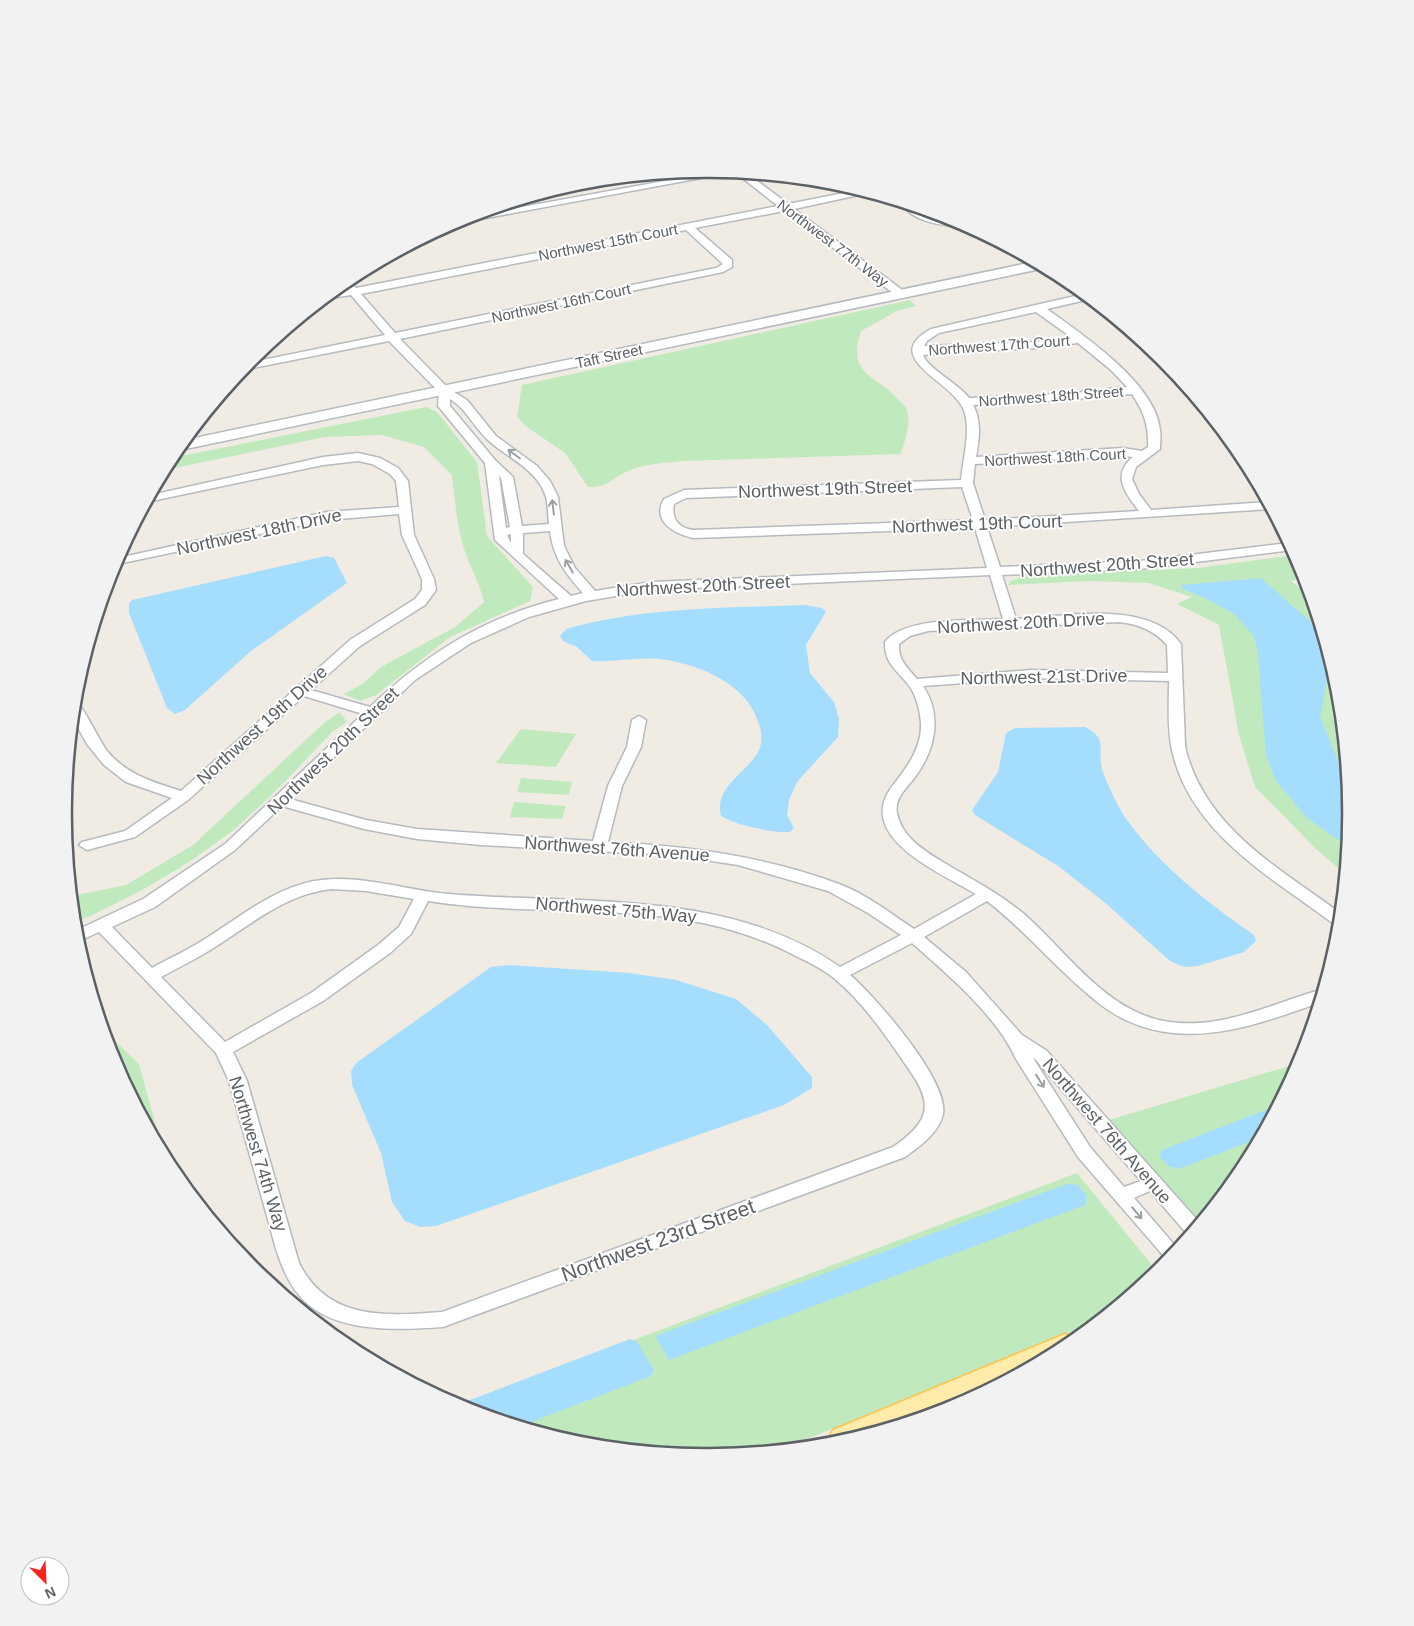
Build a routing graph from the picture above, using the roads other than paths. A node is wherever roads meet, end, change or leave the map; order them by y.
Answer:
1 (692, 179) edge
2 (750, 180) edge
3 (849, 195) edge
4 (785, 207) junction
5 (494, 215) edge
6 (926, 218) edge
7 (939, 223) edge
8 (687, 226) junction
9 (1028, 266) edge
10 (350, 288) edge
11 (353, 292) junction
12 (343, 294) edge
13 (901, 294) junction
14 (1078, 299) edge
15 (1038, 308) junction
16 (392, 337) junction
17 (1080, 339) junction
18 (918, 350) junction
19 (258, 364) edge
20 (445, 390) junction
21 (1136, 390) junction
22 (967, 402) junction
23 (191, 444) edge
24 (1143, 455) junction
25 (968, 461) junction
26 (491, 463) junction
27 (967, 484) junction
28 (157, 497) edge
29 (1262, 507) edge
30 (404, 510) junction
31 (1148, 515) junction
32 (980, 524) junction
33 (556, 527) junction
34 (516, 530) junction
35 (500, 531) junction
36 (684, 533) joint
37 (1283, 548) edge
38 (517, 555) junction
39 (126, 560) edge
40 (994, 573) junction
41 (590, 594) junction
42 (567, 600) junction
43 (1011, 623) junction
44 (1176, 677) junction
45 (913, 683) junction
46 (301, 691) junction
47 (373, 712) junction
48 (80, 719) edge
49 (640, 720) dead end
50 (182, 797) junction
51 (281, 801) junction
52 (87, 845) dead end
53 (599, 846) junction
54 (987, 894) junction
55 (423, 896) junction
56 (1333, 915) edge
57 (102, 926) junction
58 (84, 933) edge
59 (913, 936) junction
60 (839, 974) junction
61 (151, 975) junction
62 (1314, 998) edge
63 (1016, 1039) junction
64 (224, 1050) junction
65 (930, 1126) joint
66 (1154, 1183) junction
67 (1122, 1195) junction
68 (1190, 1224) edge
69 (1167, 1249) edge
70 (375, 1321) joint
71 (1006, 1372) edge
72 (896, 1419) edge

1 - 5 street
2 - 4 street, Northwest 77th Way
3 - 4 street, Northwest 15th Court
4 - 8 street, Northwest 15th Court
4 - 13 street, Northwest 77th Way
6 - 7 street
8 - 11 street, Northwest 15th Court
8 - 16 street, Northwest 16th Court
9 - 13 street, Taft Street
10 - 11 street
11 - 12 street, Northwest 15th Court
11 - 16 street
13 - 20 street, Taft Street
14 - 15 street
15 - 17 street
15 - 18 street
16 - 19 street, Northwest 16th Court
16 - 20 street
17 - 18 street, Northwest 17th Court
17 - 21 street
18 - 22 street
20 - 23 street, Taft Street
20 - 26 street
33 -> 20 street
21 - 22 street, Northwest 18th Street
21 - 24 street
22 - 25 street
24 - 25 street, Northwest 18th Court
24 - 31 street
25 - 27 street
26 - 34 street
26 - 35 street
27 - 32 street
27 - 36 street, Northwest 19th Street
28 - 30 street
29 - 31 street, Northwest 19th Court
30 - 39 street, Northwest 18th Drive
30 - 46 street, Northwest 19th Drive
31 - 32 street, Northwest 19th Court
32 - 36 street, Northwest 19th Court
32 - 40 street
33 - 34 street
41 -> 33 street
34 - 35 street
34 - 38 street
35 - 38 street
37 - 40 street, Northwest 20th Street
38 - 42 street
40 - 41 street, Northwest 20th Street
40 - 43 street
41 - 42 street, Northwest 20th Street
42 - 47 street, Northwest 20th Street
43 - 44 street, Northwest 20th Drive
43 - 45 street, Northwest 20th Drive
44 - 45 street, Northwest 21st Drive
44 - 56 street
45 - 54 street
46 - 47 street
46 - 50 street, Northwest 19th Drive
47 - 51 street, Northwest 20th Street
48 - 50 street
49 - 53 street
50 - 52 street, Northwest 19th Drive
51 - 53 street, Northwest 76th Avenue
51 - 57 street, Northwest 20th Street
53 - 59 street, Northwest 76th Avenue
54 - 59 street
54 - 62 street
55 - 60 street, Northwest 75th Way
55 - 61 street, Northwest 75th Way
55 - 64 street
57 - 58 street, Northwest 20th Street
57 - 61 street, Northwest 74th Way
59 - 60 street
59 - 63 street, Northwest 76th Avenue
60 - 65 street, Northwest 75th Way
61 - 64 street, Northwest 74th Way
63 - 66 street, Northwest 76th Avenue
63 -> 67 street, Northwest 76th Avenue
64 - 70 street, Northwest 74th Way
65 - 70 street, Northwest 23rd Street
66 - 67 street
66 - 68 street, Northwest 76th Avenue
67 -> 69 street, Northwest 76th Avenue
71 - 72 main road

